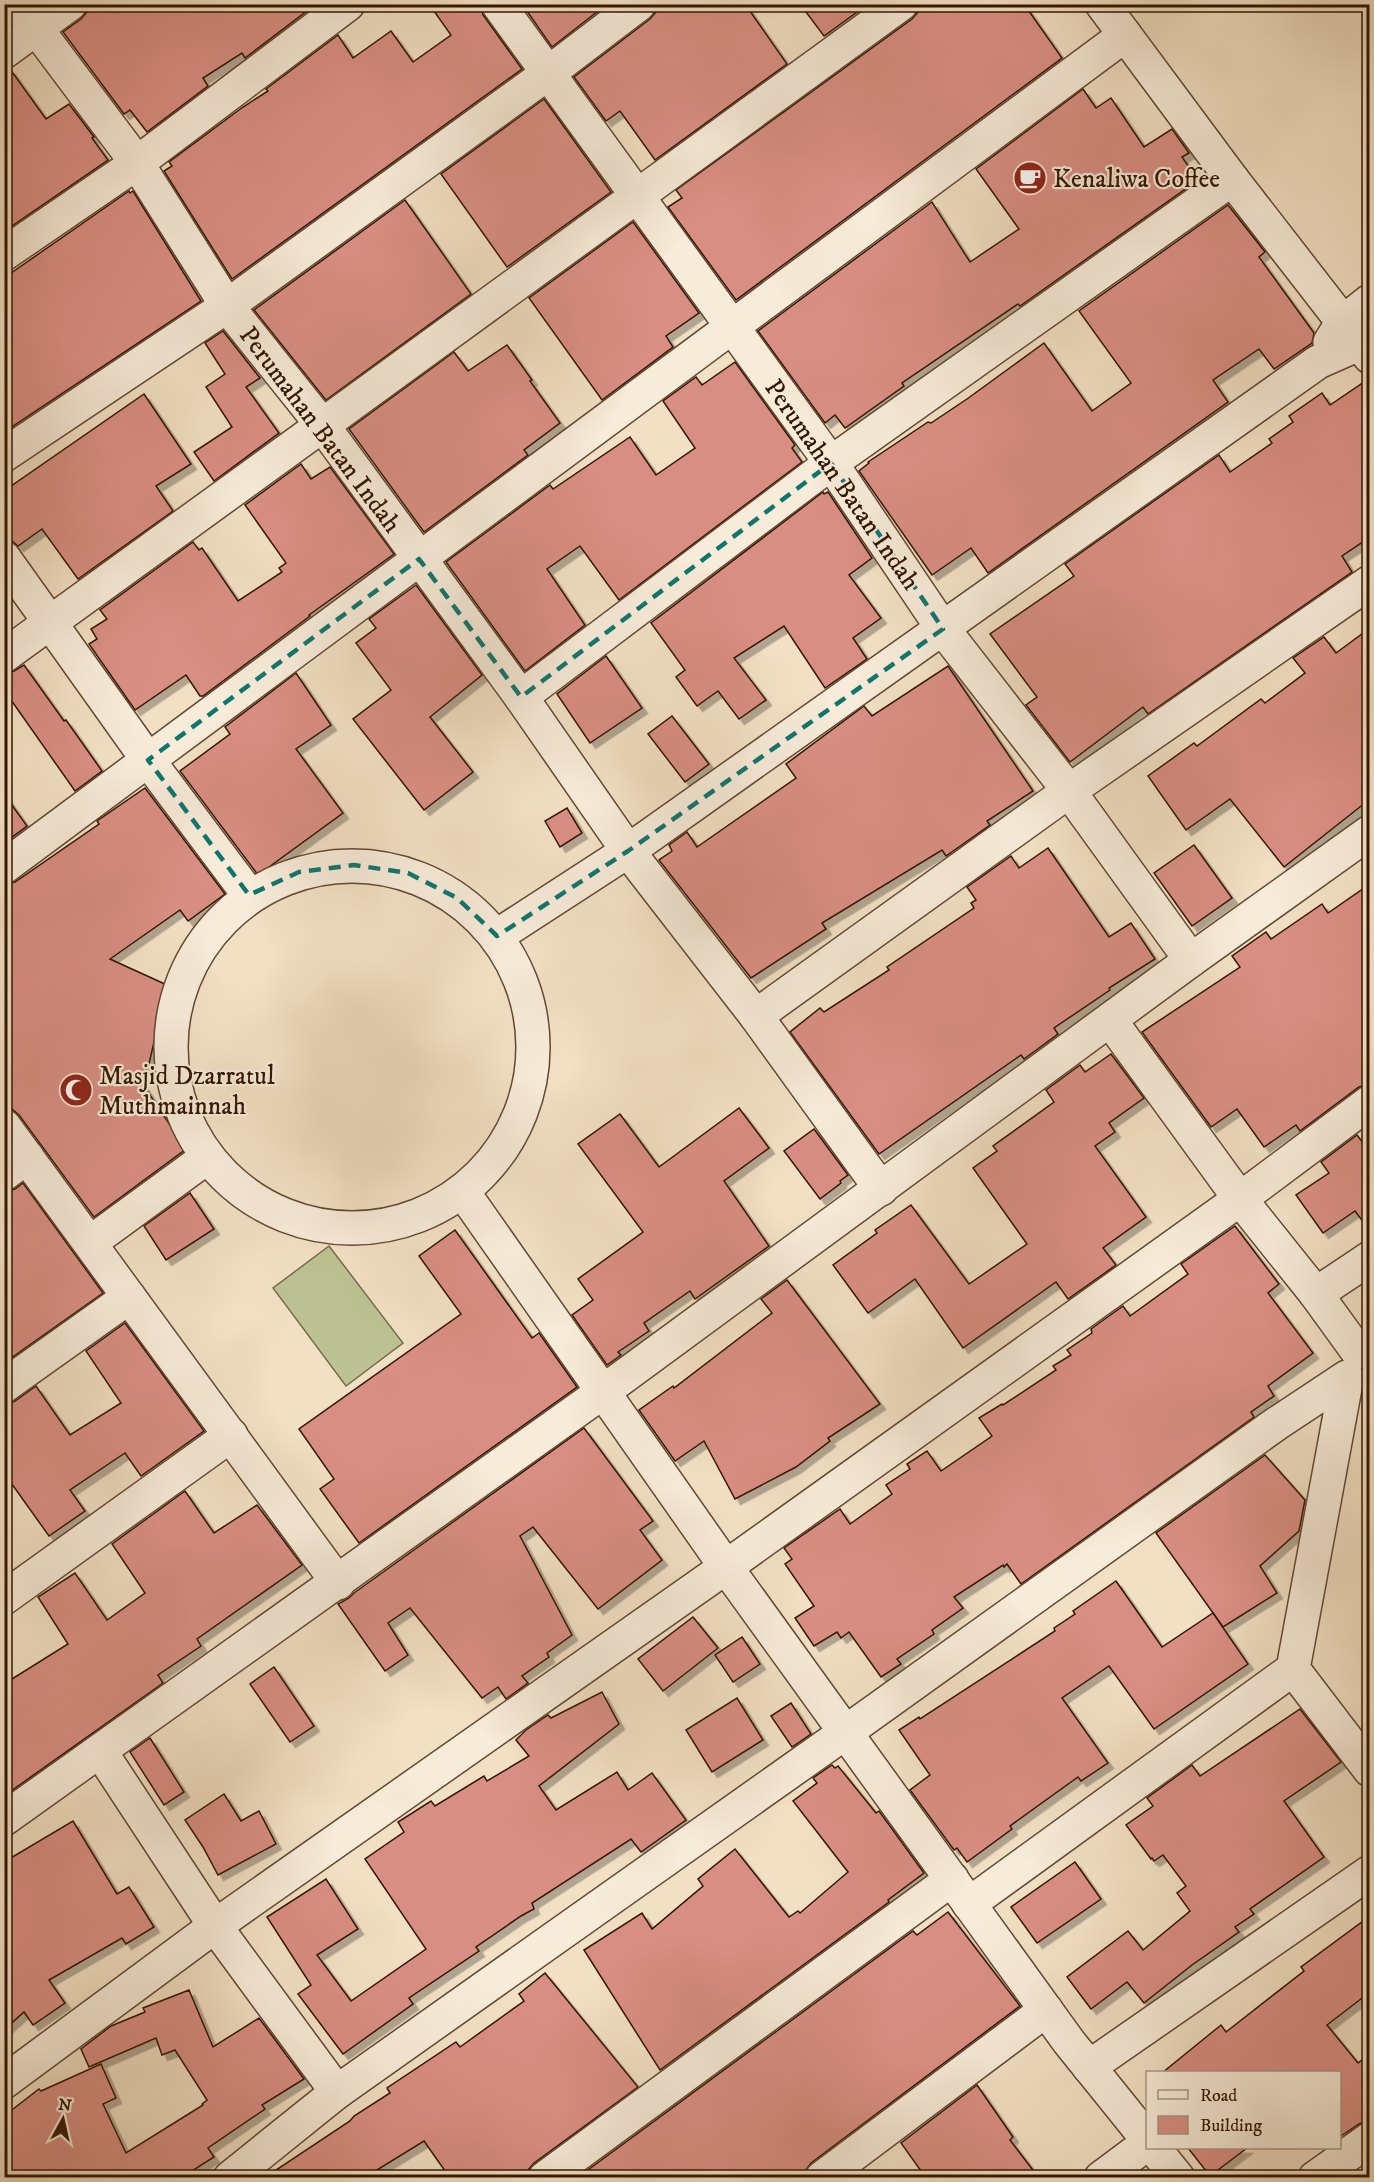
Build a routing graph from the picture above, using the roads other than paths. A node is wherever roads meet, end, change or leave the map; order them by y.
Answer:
1 (70, 4) edge
2 (348, 4) edge
3 (498, 4) edge
4 (639, 4) edge
5 (901, 4) edge
6 (1102, 4) edge
7 (27, 17) edge
8 (1125, 35) junction
9 (4, 52) edge
10 (547, 74) junction
11 (137, 163) junction
12 (1232, 179) junction
13 (637, 195) junction
14 (4, 254) edge
15 (1370, 301) edge
16 (227, 306) junction
17 (732, 326) junction
18 (1360, 341) edge
19 (323, 426) junction
20 (4, 454) edge
21 (831, 463) junction
22 (4, 558) edge
23 (419, 559) junction
24 (1370, 582) edge
25 (51, 623) junction
26 (944, 629) junction
27 (4, 656) edge
28 (521, 697) junction
29 (148, 760) junction
30 (1069, 791) junction
31 (1370, 832) edge
32 (628, 851) junction
33 (4, 867) edge
34 (249, 896) junction
35 (497, 936) junction
36 (1191, 960) junction
37 (756, 1016) junction
38 (1110, 1020) junction
39 (1370, 1102) edge
40 (4, 1126) edge
41 (206, 1158) junction
42 (16, 1165) edge
43 (881, 1189) junction
44 (464, 1192) junction
45 (1240, 1199) junction
46 (91, 1242) junction
47 (1370, 1258) edge
48 (1316, 1294) junction
49 (129, 1297) junction
50 (1358, 1352) edge
51 (4, 1386) edge
52 (604, 1391) junction
53 (231, 1435) junction
54 (726, 1568) junction
55 (338, 1583) junction
56 (4, 1598) edge
57 (1293, 1670) junction
58 (846, 1732) junction
59 (100, 1751) junction
60 (1370, 1770) edge
61 (4, 1819) edge
62 (1370, 1872) edge
63 (961, 1891) junction
64 (215, 1926) junction
65 (1046, 2010) junction
66 (1089, 2067) junction
67 (4, 2082) edge
68 (337, 2092) junction
69 (1146, 2138) edge
70 (1370, 2139) edge
71 (1146, 2143) edge
72 (1155, 2149) edge
73 (230, 2178) edge
74 (545, 2178) edge
75 (822, 2178) edge
76 (1101, 2178) edge
77 (1178, 2178) edge
78 (1315, 2178) edge

1 - 7 street
2 - 11 street
3 - 10 street, Perumahan Batan Indah
4 - 10 street
5 - 13 street
6 - 8 street
7 - 9 street
7 - 11 street, Perumahan Batan Indah
8 - 12 street
8 - 17 street
10 - 13 street, Perumahan Batan Indah
10 - 16 street
11 - 14 street
11 - 16 street, Perumahan Batan Indah
12 - 18 street
12 - 21 street
13 - 17 street, Perumahan Batan Indah
13 - 19 street
15 - 18 street
16 - 19 street, Perumahan Batan Indah
16 - 20 street
17 - 21 street, Perumahan Batan Indah
17 - 23 street
18 - 26 street
19 - 23 street, Perumahan Batan Indah
19 - 25 street
21 - 26 street, Perumahan Batan Indah
21 - 28 street
22 - 25 street
23 - 28 street, Perumahan Batan Indah
23 - 29 street
24 - 30 street
25 - 27 street
25 - 29 street
26 - 30 street, Perumahan Batan Indah
26 - 32 street
28 - 32 street, Perumahan Batan Indah
29 - 33 street
29 - 34 street
30 - 36 street, Perumahan Batan Indah
30 - 37 street
31 - 36 street
32 - 35 street
32 - 37 street, Perumahan Batan Indah
34 - 35 street
34 - 41 street
35 - 44 street
36 - 38 street
37 - 43 street, Perumahan Batan Indah
38 - 43 street
38 - 45 street
39 - 45 street
40 - 42 street
41 - 44 street
41 - 46 street
42 - 46 street
43 - 52 street
44 - 52 street
45 - 48 street
45 - 54 street
46 - 49 street
47 - 48 street
48 - 50 street
49 - 51 street
49 - 53 street
50 - 57 street
50 - 58 street
52 - 54 street
52 - 55 street
53 - 55 street
53 - 56 street
54 - 58 street
54 - 64 street
55 - 59 street
57 - 60 street
57 - 63 street
58 - 63 street
58 - 68 street
59 - 61 street
59 - 64 street
62 - 66 street
63 - 65 street
63 - 74 street
64 - 67 street
64 - 68 street
65 - 66 street
65 - 75 street
66 - 69 street
68 - 73 street
70 - 78 street
71 - 76 street
72 - 77 street

